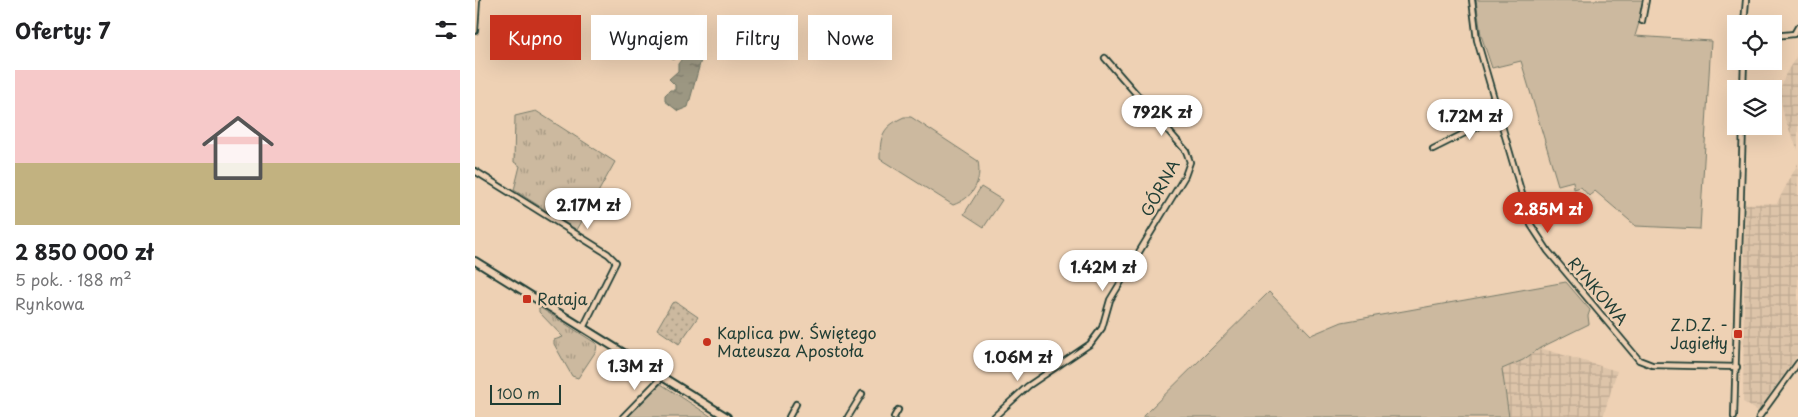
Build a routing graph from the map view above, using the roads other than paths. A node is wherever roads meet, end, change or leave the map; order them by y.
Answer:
1 (477, 0) edge
2 (1472, 0) edge
3 (1646, 0) edge
4 (1746, 0) edge
5 (1745, 15) edge
6 (1641, 21) dead end
7 (1798, 27) edge
8 (475, 31) edge
9 (1782, 35) edge
10 (1105, 58) dead end
11 (1499, 116) junction
12 (1743, 135) edge
13 (1433, 149) dead end
14 (475, 171) edge
15 (475, 261) edge
16 (583, 328) junction
17 (1798, 363) edge
18 (1737, 367) junction
19 (662, 377) junction
20 (863, 394) dead end
21 (796, 404) dead end
22 (898, 410) dead end
23 (1735, 416) edge
24 (623, 417) edge
25 (727, 417) edge
26 (789, 417) edge
27 (848, 417) edge
28 (894, 417) edge
29 (994, 417) edge
30 (1759, 417) edge

1 - 8 street
2 - 11 street, RYNKOWA
3 - 6 street
4 - 5 street
7 - 9 street
10 - 29 street, GÓRNA
11 - 13 street
11 - 18 street, RYNKOWA
12 - 18 street
14 - 16 street
15 - 16 main road
16 - 19 main road
17 - 30 street
18 - 23 street
19 - 24 street
19 - 25 main road
20 - 27 street
21 - 26 street
22 - 28 street

